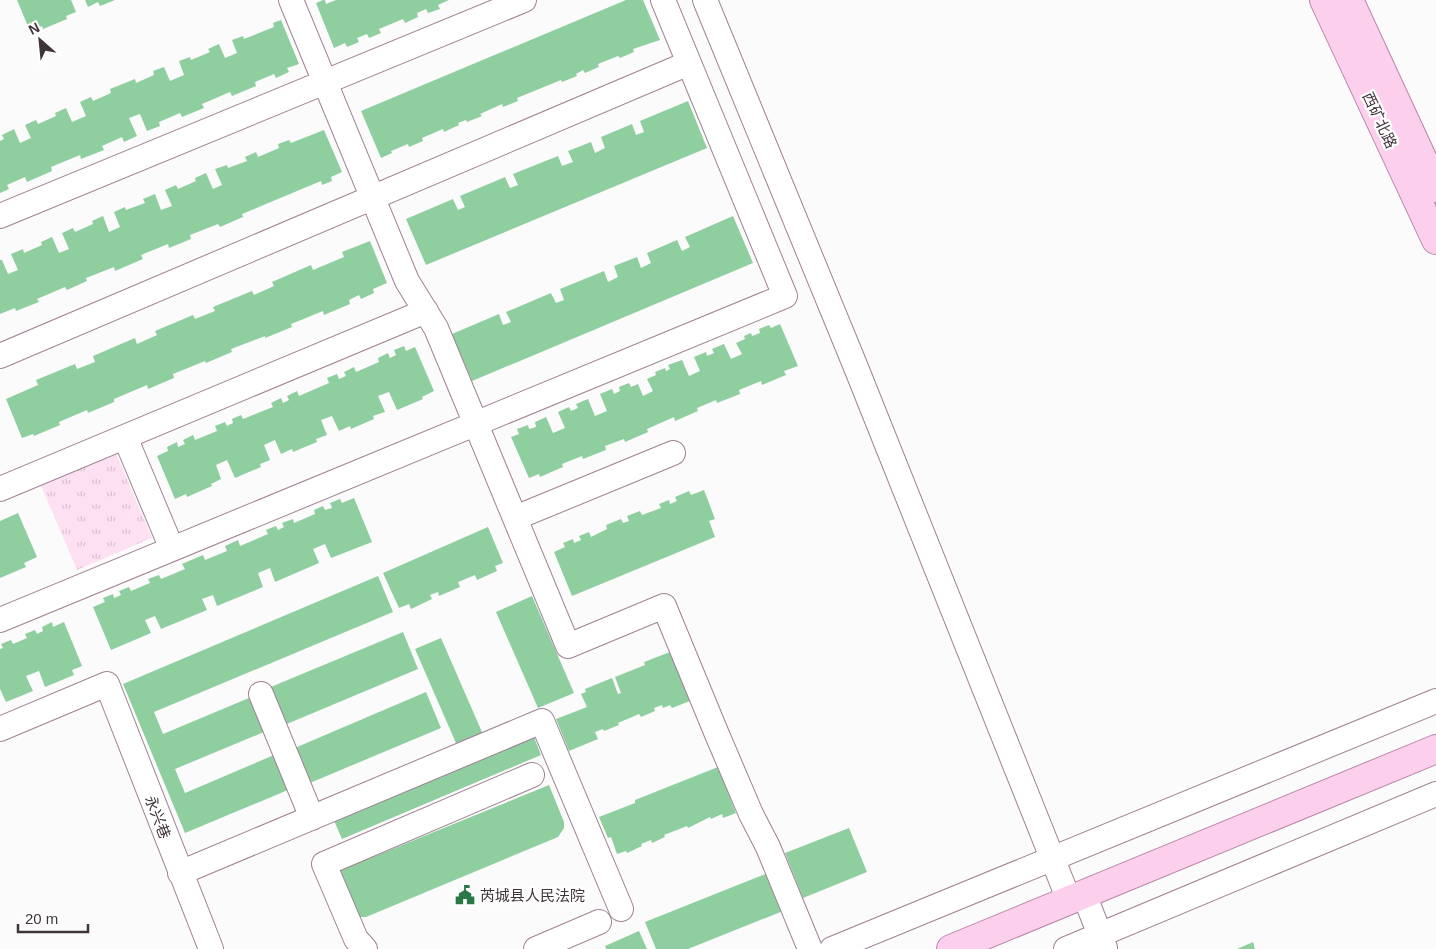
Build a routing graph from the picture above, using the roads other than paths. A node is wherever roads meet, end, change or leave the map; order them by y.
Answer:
1 (291, 0) edge
2 (524, 0) edge
3 (663, 0) edge
4 (705, 0) edge
5 (1324, 0) edge
6 (1349, 0) edge
7 (689, 63) junction
8 (325, 82) junction
9 (1436, 188) edge
10 (372, 197) junction
11 (0, 216) edge
12 (1436, 240) edge
13 (426, 311) junction
14 (0, 356) edge
15 (476, 424) junction
16 (124, 437) junction
17 (673, 453) dead end
18 (0, 489) edge
19 (515, 518) junction
20 (172, 550) junction
21 (0, 620) edge
22 (261, 694) dead end
23 (1436, 701) edge
24 (0, 729) edge
25 (1436, 749) edge
26 (532, 775) dead end
27 (1436, 794) edge
28 (312, 818) junction
29 (1053, 858) junction
30 (180, 873) junction
31 (1077, 897) junction
32 (621, 909) dead end
33 (599, 922) dead end
34 (1103, 942) edge
35 (211, 949) edge
36 (366, 949) edge
37 (536, 949) edge
38 (810, 949) edge
39 (832, 949) edge
40 (951, 949) edge
41 (1066, 949) edge

1 - 8 street
2 - 8 street
3 - 7 street
4 - 29 street
5 - 12 main road, 西矿北路
6 - 9 main road, 西矿北路
7 - 10 street
7 - 15 street
8 - 10 street
8 - 11 street
10 - 13 street
10 - 14 street
13 - 15 street
13 - 16 street
15 - 19 street
15 - 20 street
16 - 18 street
16 - 20 street
17 - 19 street
19 - 38 street
20 - 21 street
22 - 28 street
23 - 29 street
24 - 30 street, 永兴巷
25 - 31 main road
26 - 36 street
27 - 34 street
28 - 30 street
28 - 32 street
29 - 31 street
29 - 39 street
30 - 35 street, 永兴巷
31 - 34 street
31 - 40 main road
33 - 37 street
34 - 41 street

